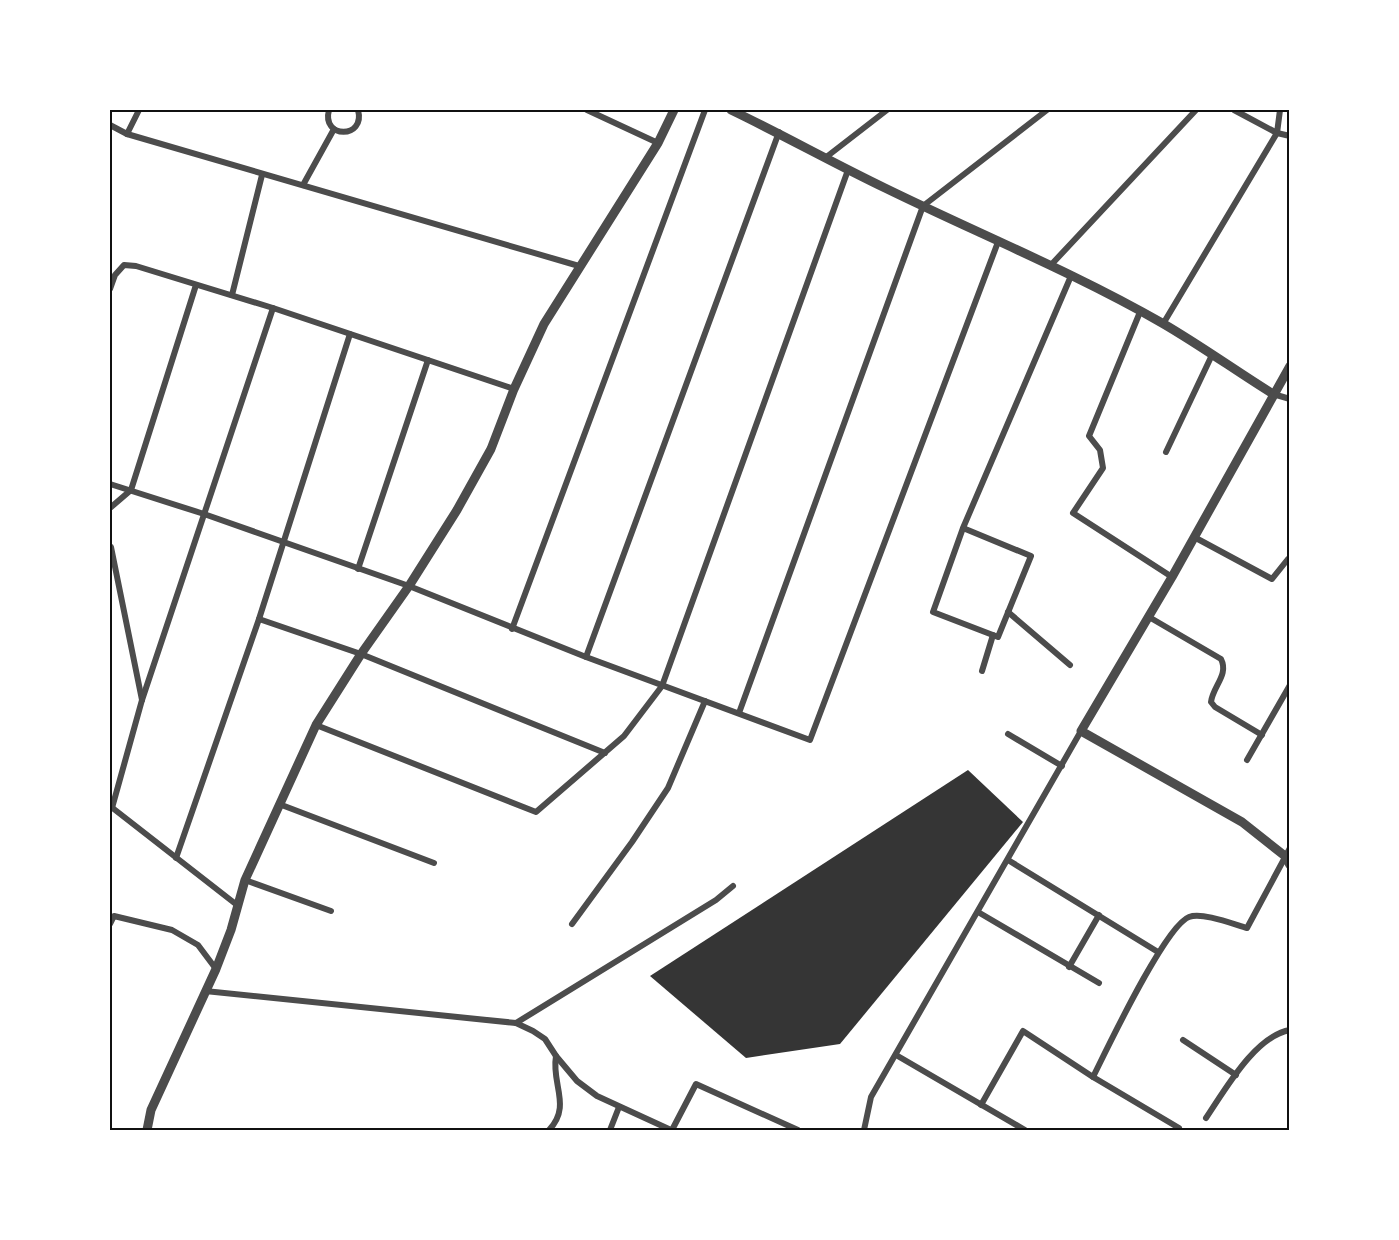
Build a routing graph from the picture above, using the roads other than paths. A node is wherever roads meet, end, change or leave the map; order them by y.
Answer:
1 (139, 110) edge
2 (328, 110) edge
3 (358, 110) edge
4 (587, 110) edge
5 (674, 110) edge
6 (705, 110) edge
7 (731, 110) edge
8 (887, 110) edge
9 (1047, 110) edge
10 (1196, 110) edge
11 (1234, 110) edge
12 (1280, 110) edge
13 (746, 112) edge
14 (110, 125) edge
15 (334, 129) junction
16 (779, 132) junction
17 (1277, 133) junction
18 (127, 134) junction
19 (1290, 136) edge
20 (658, 143) junction
21 (825, 158) junction
22 (848, 170) junction
23 (262, 175) junction
24 (303, 185) junction
25 (923, 206) junction
26 (998, 242) junction
27 (579, 266) junction
28 (1050, 266) junction
29 (1071, 276) junction
30 (196, 285) junction
31 (110, 289) edge
32 (232, 295) junction
33 (273, 308) junction
34 (1140, 312) junction
35 (1163, 324) junction
36 (350, 334) junction
37 (1212, 355) junction
38 (428, 360) junction
39 (1290, 366) edge
40 (514, 389) junction
41 (1273, 394) junction
42 (1290, 399) edge
43 (1166, 452) dead end
44 (110, 484) edge
45 (131, 490) junction
46 (110, 507) edge
47 (204, 514) junction
48 (963, 528) junction
49 (1194, 537) junction
50 (283, 543) junction
51 (110, 547) edge
52 (1290, 560) edge
53 (358, 569) junction
54 (1172, 577) junction
55 (409, 586) junction
56 (1008, 612) junction
57 (1149, 617) junction
58 (258, 619) junction
59 (512, 628) junction
60 (993, 635) junction
61 (361, 654) junction
62 (586, 657) junction
63 (1070, 665) dead end
64 (981, 671) dead end
65 (1290, 685) edge
66 (662, 686) junction
67 (142, 700) junction
68 (705, 701) junction
69 (739, 713) junction
70 (315, 725) junction
71 (1081, 731) junction
72 (1008, 734) dead end
73 (1262, 735) junction
74 (605, 753) junction
75 (1247, 760) dead end
76 (1062, 766) junction
77 (279, 804) junction
78 (111, 807) edge
79 (1288, 856) edge
80 (176, 858) junction
81 (1008, 860) junction
82 (434, 863) dead end
83 (245, 880) junction
84 (733, 886) dead end
85 (237, 905) junction
86 (331, 911) dead end
87 (978, 912) junction
88 (1099, 915) junction
89 (110, 924) edge
90 (572, 924) dead end
91 (1158, 952) junction
92 (1069, 967) junction
93 (216, 969) junction
94 (1099, 983) dead end
95 (204, 992) junction
96 (516, 1023) junction
97 (1290, 1030) edge
98 (1183, 1040) dead end
99 (896, 1055) junction
100 (556, 1056) junction
101 (1236, 1075) junction
102 (1093, 1077) junction
103 (981, 1105) junction
104 (619, 1107) junction
105 (1206, 1118) dead end
106 (1179, 1128) dead end
107 (147, 1131) edge
108 (549, 1131) edge
109 (610, 1131) edge
110 (672, 1131) edge
111 (798, 1131) edge
112 (864, 1131) edge
113 (1025, 1131) edge

1 - 18 street
2 - 15 street
3 - 15 street
4 - 20 street
5 - 20 street
6 - 59 street
7 - 13 street
8 - 21 street
9 - 25 street
10 - 28 street
11 - 17 street
12 - 17 street
13 - 16 street
14 - 18 street
15 - 24 street
16 - 21 street
16 - 62 street
17 - 19 street
17 - 35 street
18 - 23 street
20 - 27 street
21 - 22 street
22 - 25 street
22 - 66 street
23 - 24 street
23 - 32 street
24 - 27 street
25 - 26 street
25 - 69 street
26 - 28 street
26 - 69 street
27 - 40 street
28 - 29 street
29 - 34 street
29 - 48 street
30 - 31 street
30 - 32 street
30 - 45 street
32 - 33 street
33 - 36 street
33 - 47 street
34 - 35 street
34 - 54 street
35 - 37 street
36 - 38 street
36 - 50 street
37 - 41 street
37 - 43 street
38 - 40 street
38 - 53 street
39 - 41 street
40 - 55 street
41 - 42 street
41 - 49 street
44 - 45 street
45 - 46 street
45 - 47 street
47 - 50 street
47 - 67 street
48 - 56 street
48 - 60 street
49 - 52 street
49 - 54 street
50 - 53 street
50 - 58 street
51 - 67 street
53 - 55 street
54 - 57 street
55 - 59 street
55 - 61 street
56 - 60 street
56 - 63 street
57 - 71 street
57 - 73 street
58 - 61 street
58 - 80 street
59 - 62 street
60 - 64 street
61 - 70 street
61 - 74 street
62 - 66 street
65 - 73 street
66 - 68 street
66 - 74 street
67 - 78 street
68 - 69 street
68 - 90 street
70 - 74 street
70 - 77 street
71 - 76 street
71 - 79 street
72 - 76 street
73 - 75 street
76 - 81 street
77 - 82 street
77 - 83 street
78 - 80 street
79 - 91 street
80 - 85 street
81 - 87 street
81 - 88 street
83 - 85 street
83 - 86 street
84 - 96 street
85 - 93 street
87 - 92 street
87 - 99 street
88 - 91 street
88 - 92 street
89 - 93 street
91 - 102 street
92 - 94 street
93 - 95 street
95 - 96 street
95 - 107 street
96 - 100 street
97 - 101 street
98 - 101 street
99 - 103 street
99 - 112 street
100 - 104 street
100 - 108 street
101 - 105 street
102 - 103 street
102 - 106 street
103 - 113 street
104 - 109 street
104 - 110 street
110 - 111 street

